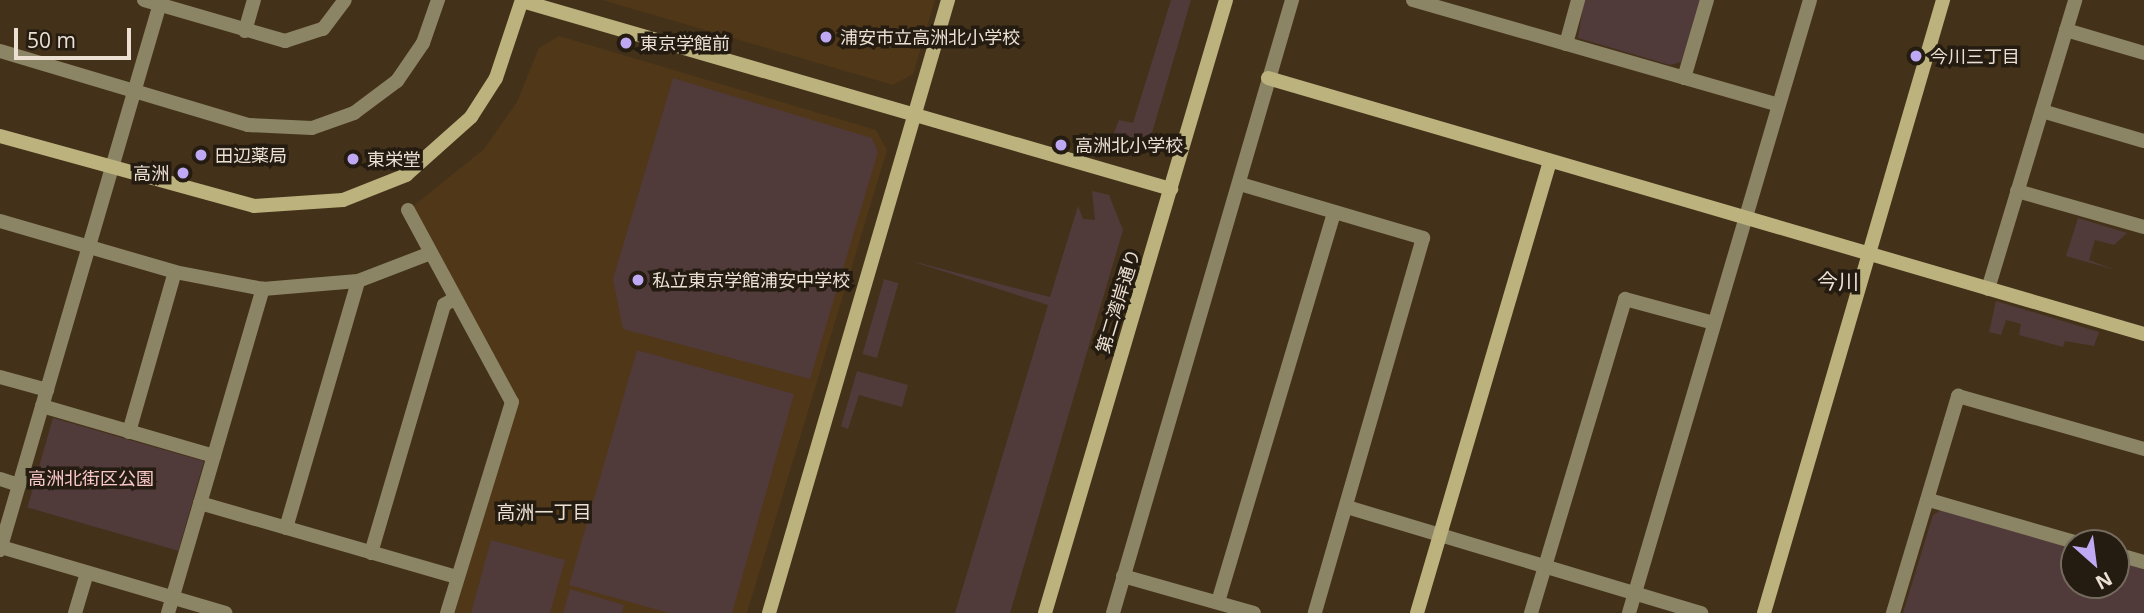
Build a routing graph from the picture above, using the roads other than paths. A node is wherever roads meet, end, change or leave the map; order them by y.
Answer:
1 (144, 0) edge
2 (254, 0) edge
3 (345, 0) edge
4 (438, 0) edge
5 (522, 0) edge
6 (948, 0) edge
7 (1226, 0) edge
8 (1292, 0) edge
9 (1413, 0) edge
10 (1578, 0) edge
11 (1707, 0) edge
12 (1810, 0) edge
13 (1943, 0) edge
14 (2075, 0) edge
15 (161, 2) edge
16 (2066, 30) junction
17 (245, 31) junction
18 (1566, 44) junction
19 (0, 51) edge
20 (2144, 53) edge
21 (1268, 78) junction
22 (1684, 78) junction
23 (135, 90) junction
24 (1778, 105) junction
25 (2042, 111) junction
26 (914, 114) junction
27 (0, 136) edge
28 (2144, 141) edge
29 (1550, 161) junction
30 (111, 167) junction
31 (1240, 184) junction
32 (1171, 189) junction
33 (2017, 191) junction
34 (408, 210) dead end
35 (1334, 212) junction
36 (1747, 219) junction
37 (0, 220) edge
38 (2144, 227) edge
39 (89, 246) junction
40 (431, 253) junction
41 (1869, 255) junction
42 (175, 272) junction
43 (358, 281) junction
44 (262, 289) junction
45 (1988, 289) junction
46 (454, 298) junction
47 (1714, 323) junction
48 (2144, 334) edge
49 (0, 377) edge
50 (47, 390) junction
51 (43, 406) junction
52 (129, 432) junction
53 (2144, 449) edge
54 (214, 457) junction
55 (0, 479) edge
56 (19, 485) junction
57 (1929, 500) junction
58 (200, 503) junction
59 (1347, 507) junction
60 (286, 528) junction
61 (1440, 535) junction
62 (2060, 538) edge
63 (0, 549) edge
64 (371, 553) junction
65 (1545, 566) junction
66 (87, 573) junction
67 (1123, 576) junction
68 (457, 577) junction
69 (1635, 594) junction
70 (173, 598) junction
71 (1218, 602) junction
72 (75, 613) edge
73 (169, 613) edge
74 (225, 613) edge
75 (447, 613) edge
76 (769, 613) edge
77 (1045, 613) edge
78 (1113, 613) edge
79 (1254, 613) edge
80 (1315, 613) edge
81 (1418, 613) edge
82 (1531, 613) edge
83 (1629, 613) edge
84 (1701, 613) edge
85 (1764, 613) edge
86 (1893, 613) edge

1 - 15 street
2 - 17 street
3 - 17 street
4 - 23 street
5 - 26 street
5 - 30 street
6 - 26 street
7 - 32 street, 第二湾岸通り
8 - 21 street
9 - 18 street
10 - 18 street
11 - 22 street
12 - 24 street
13 - 41 street
14 - 16 street
15 - 17 street
15 - 23 street
16 - 20 street
16 - 25 street
18 - 22 street
19 - 23 street
21 - 29 street
21 - 31 street
22 - 24 street
23 - 30 street
24 - 36 street
25 - 28 street
25 - 33 street
26 - 32 street
26 - 76 street
27 - 30 street
29 - 36 street
29 - 61 street
30 - 39 street
31 - 35 street
31 - 67 street
32 - 77 street, 第二湾岸通り
33 - 38 street
33 - 45 street
34 - 40 street
35 - 59 street
35 - 71 street
36 - 41 street
36 - 47 street
37 - 39 street
39 - 42 street
39 - 50 street
40 - 43 street
40 - 46 street
41 - 45 street
41 - 85 street
42 - 44 street
42 - 52 street
43 - 44 street
43 - 60 street
44 - 54 street
45 - 48 street
46 - 64 street
46 - 68 street
47 - 65 street
47 - 69 street
49 - 50 street
50 - 51 street
51 - 52 street
51 - 56 street
52 - 54 street
53 - 57 street
54 - 58 street
55 - 56 street
56 - 63 street
57 - 62 street
57 - 86 street
58 - 60 street
58 - 70 street
59 - 61 street
59 - 80 street
60 - 64 street
61 - 65 street
61 - 81 street
63 - 66 street
64 - 68 street
65 - 69 street
65 - 82 street
66 - 70 street
66 - 72 street
67 - 71 street
67 - 78 street
68 - 75 street
69 - 83 street
69 - 84 street
70 - 73 street
70 - 74 street
71 - 79 street

